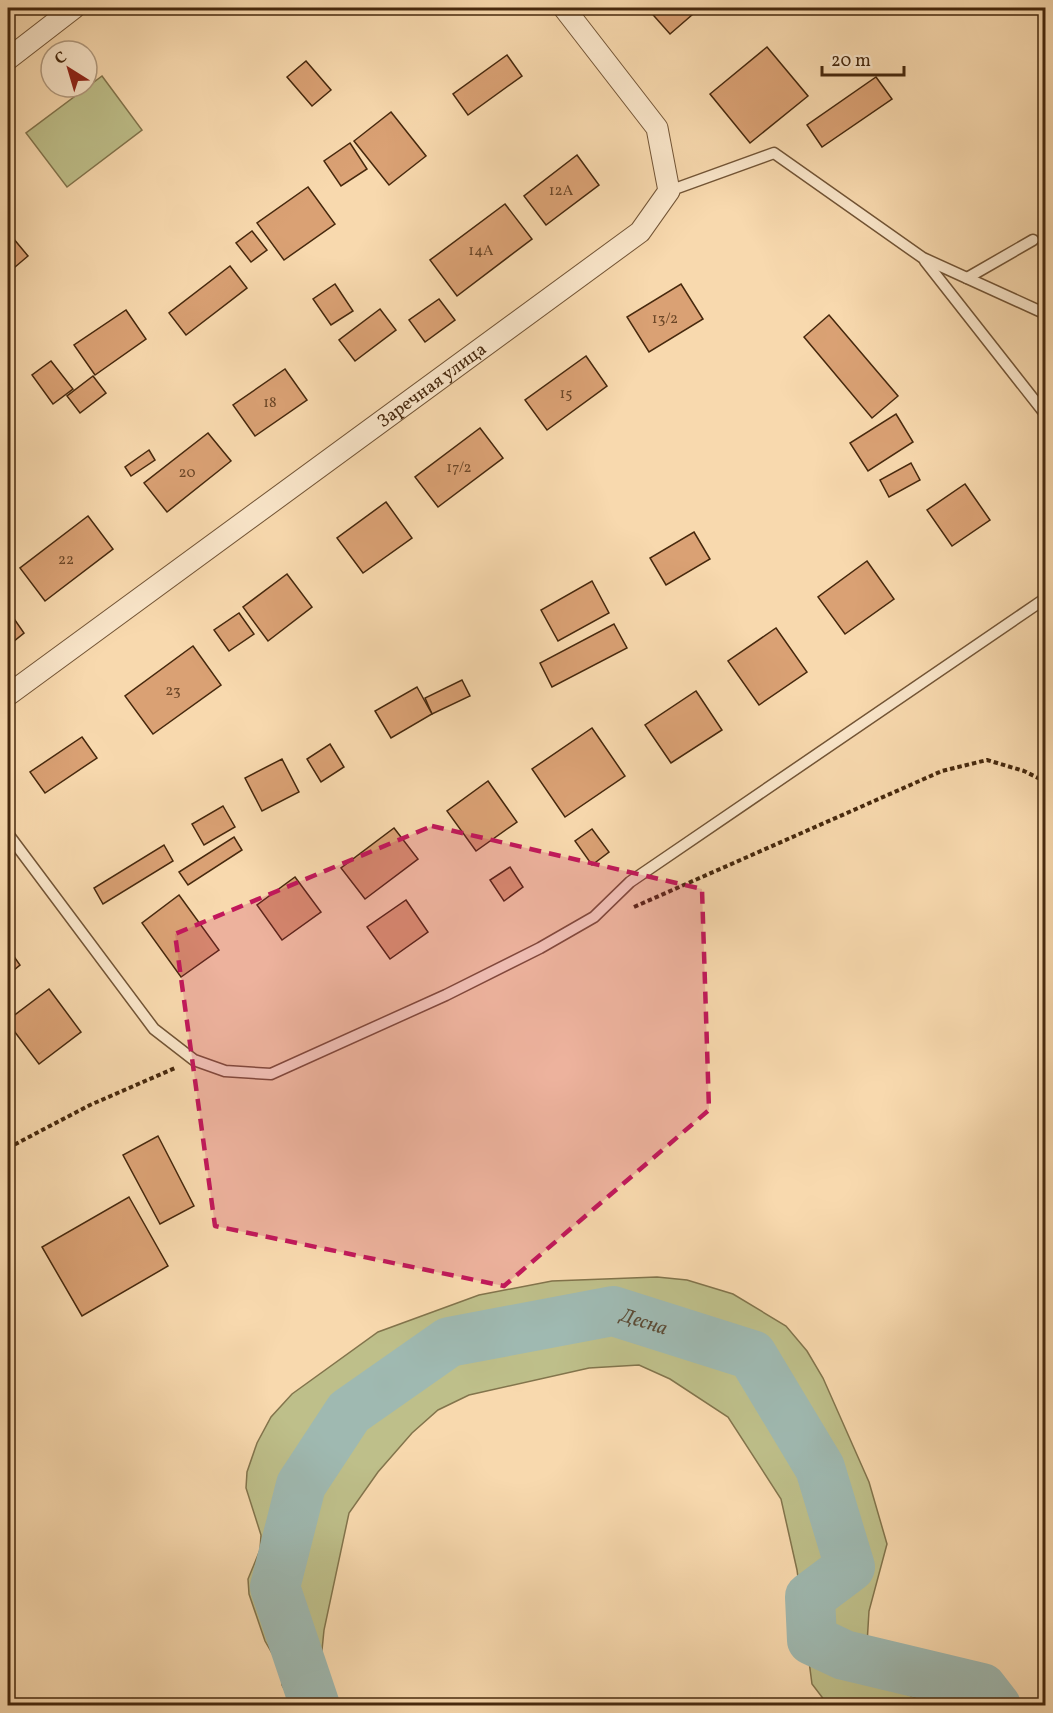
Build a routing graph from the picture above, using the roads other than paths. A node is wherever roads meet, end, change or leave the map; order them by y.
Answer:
1 (74, 8) edge
2 (564, 8) edge
3 (8, 59) edge
4 (669, 191) junction
5 (1033, 240) dead end
6 (923, 258) junction
7 (967, 278) junction
8 (1046, 314) edge
9 (1046, 415) edge
10 (1046, 598) edge
11 (8, 695) edge
12 (8, 834) edge

1 - 3 street
2 - 4 street
4 - 6 lane
4 - 11 street, Заречная улица
5 - 7 lane
6 - 7 lane
6 - 9 lane
7 - 8 lane
10 - 12 lane

